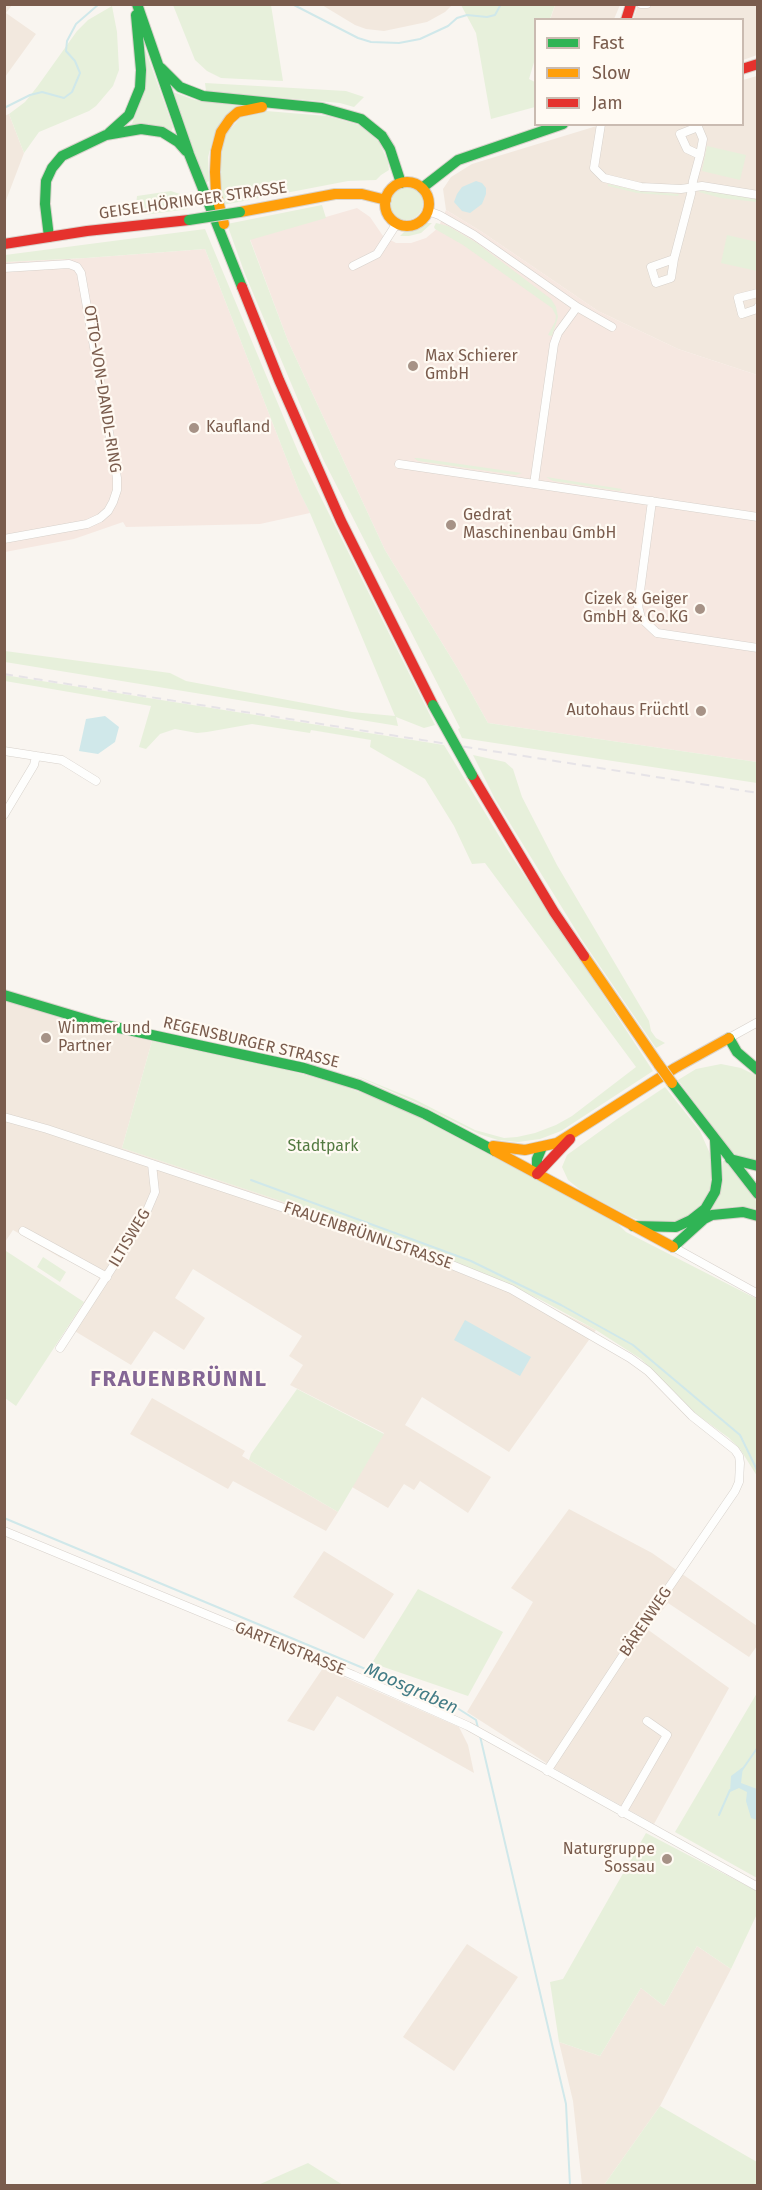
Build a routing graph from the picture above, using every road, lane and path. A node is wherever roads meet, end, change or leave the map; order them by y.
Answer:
1 (137, 4) edge
2 (641, 4) edge
3 (647, 4) edge
4 (157, 64) junction
5 (278, 105) junction
6 (556, 126) edge
7 (601, 126) edge
8 (106, 135) junction
9 (189, 154) junction
10 (700, 155) dead end
11 (400, 183) junction
12 (422, 188) junction
13 (692, 188) junction
14 (758, 195) edge
15 (386, 200) junction
16 (428, 211) junction
17 (397, 223) junction
18 (49, 237) junction
19 (4, 244) edge
20 (674, 259) dead end
21 (353, 266) dead end
22 (4, 268) edge
23 (758, 292) edge
24 (244, 293) junction
25 (577, 307) junction
26 (758, 307) edge
27 (612, 327) dead end
28 (399, 464) dead end
29 (534, 484) junction
30 (652, 501) junction
31 (758, 517) edge
32 (4, 539) edge
33 (758, 648) edge
34 (4, 751) edge
35 (36, 756) junction
36 (96, 781) dead end
37 (4, 815) edge
38 (4, 995) edge
39 (758, 1022) edge
40 (729, 1038) junction
41 (758, 1070) edge
42 (4, 1118) edge
43 (574, 1134) junction
44 (715, 1140) junction
45 (481, 1143) junction
46 (542, 1147) junction
47 (730, 1159) junction
48 (152, 1164) junction
49 (758, 1166) edge
50 (537, 1174) junction
51 (758, 1194) edge
52 (758, 1216) edge
53 (633, 1226) junction
54 (676, 1227) junction
55 (23, 1231) dead end
56 (673, 1247) junction
57 (107, 1277) junction
58 (758, 1294) edge
59 (60, 1348) dead end
60 (740, 1472) joint
61 (4, 1531) edge
62 (647, 1721) dead end
63 (547, 1771) junction
64 (622, 1813) junction
65 (758, 1887) edge

1 - 4 main road
1 - 8 main road
2 - 3 street
4 - 5 main road
4 - 9 main road
5 - 11 main road
5 - 24 main road
6 - 12 main road
7 - 13 street
8 - 9 main road
8 - 18 main road
9 - 24 main road
10 - 13 street
11 - 12 main road
11 - 15 main road
12 - 16 main road
13 - 14 street
13 - 20 street
15 - 17 main road
15 - 18 main road, GEISELHÖRINGER STRASSE, bridge
16 - 17 main road
16 - 25 street
17 - 21 street
18 - 19 main road, GEISELHÖRINGER STRASSE
22 - 32 street, OTTO-VON-DANDL-RING
23 - 26 street
24 - 44 main road, bridge
25 - 27 street
25 - 29 street
28 - 29 street
29 - 30 street
30 - 31 street
30 - 33 street
34 - 35 street
35 - 36 street
35 - 37 street
38 - 45 main road, REGENSBURGER STRASSE
39 - 40 street
40 - 41 main road
40 - 43 main road
42 - 48 street, FRAUENBRÜNNLSTRASSE
43 - 46 main road
43 - 50 main road
44 - 47 main road
44 - 54 main road
45 - 46 main road
45 - 50 main road, REGENSBURGER STRASSE
46 - 50 main road
47 - 49 main road
47 - 51 main road
48 - 57 street, ILTISWEG
48 - 60 street, FRAUENBRÜNNLSTRASSE
50 - 53 main road, REGENSBURGER STRASSE
52 - 56 main road
53 - 54 main road
53 - 56 main road, REGENSBURGER STRASSE
54 - 56 main road
55 - 57 street, ILTISWEG
56 - 58 street
57 - 59 street, ILTISWEG
60 - 63 street, BÄRENWEG
61 - 63 street, GARTENSTRASSE
62 - 64 street
63 - 64 street, GARTENSTRASSE
64 - 65 street, GARTENSTRASSE

